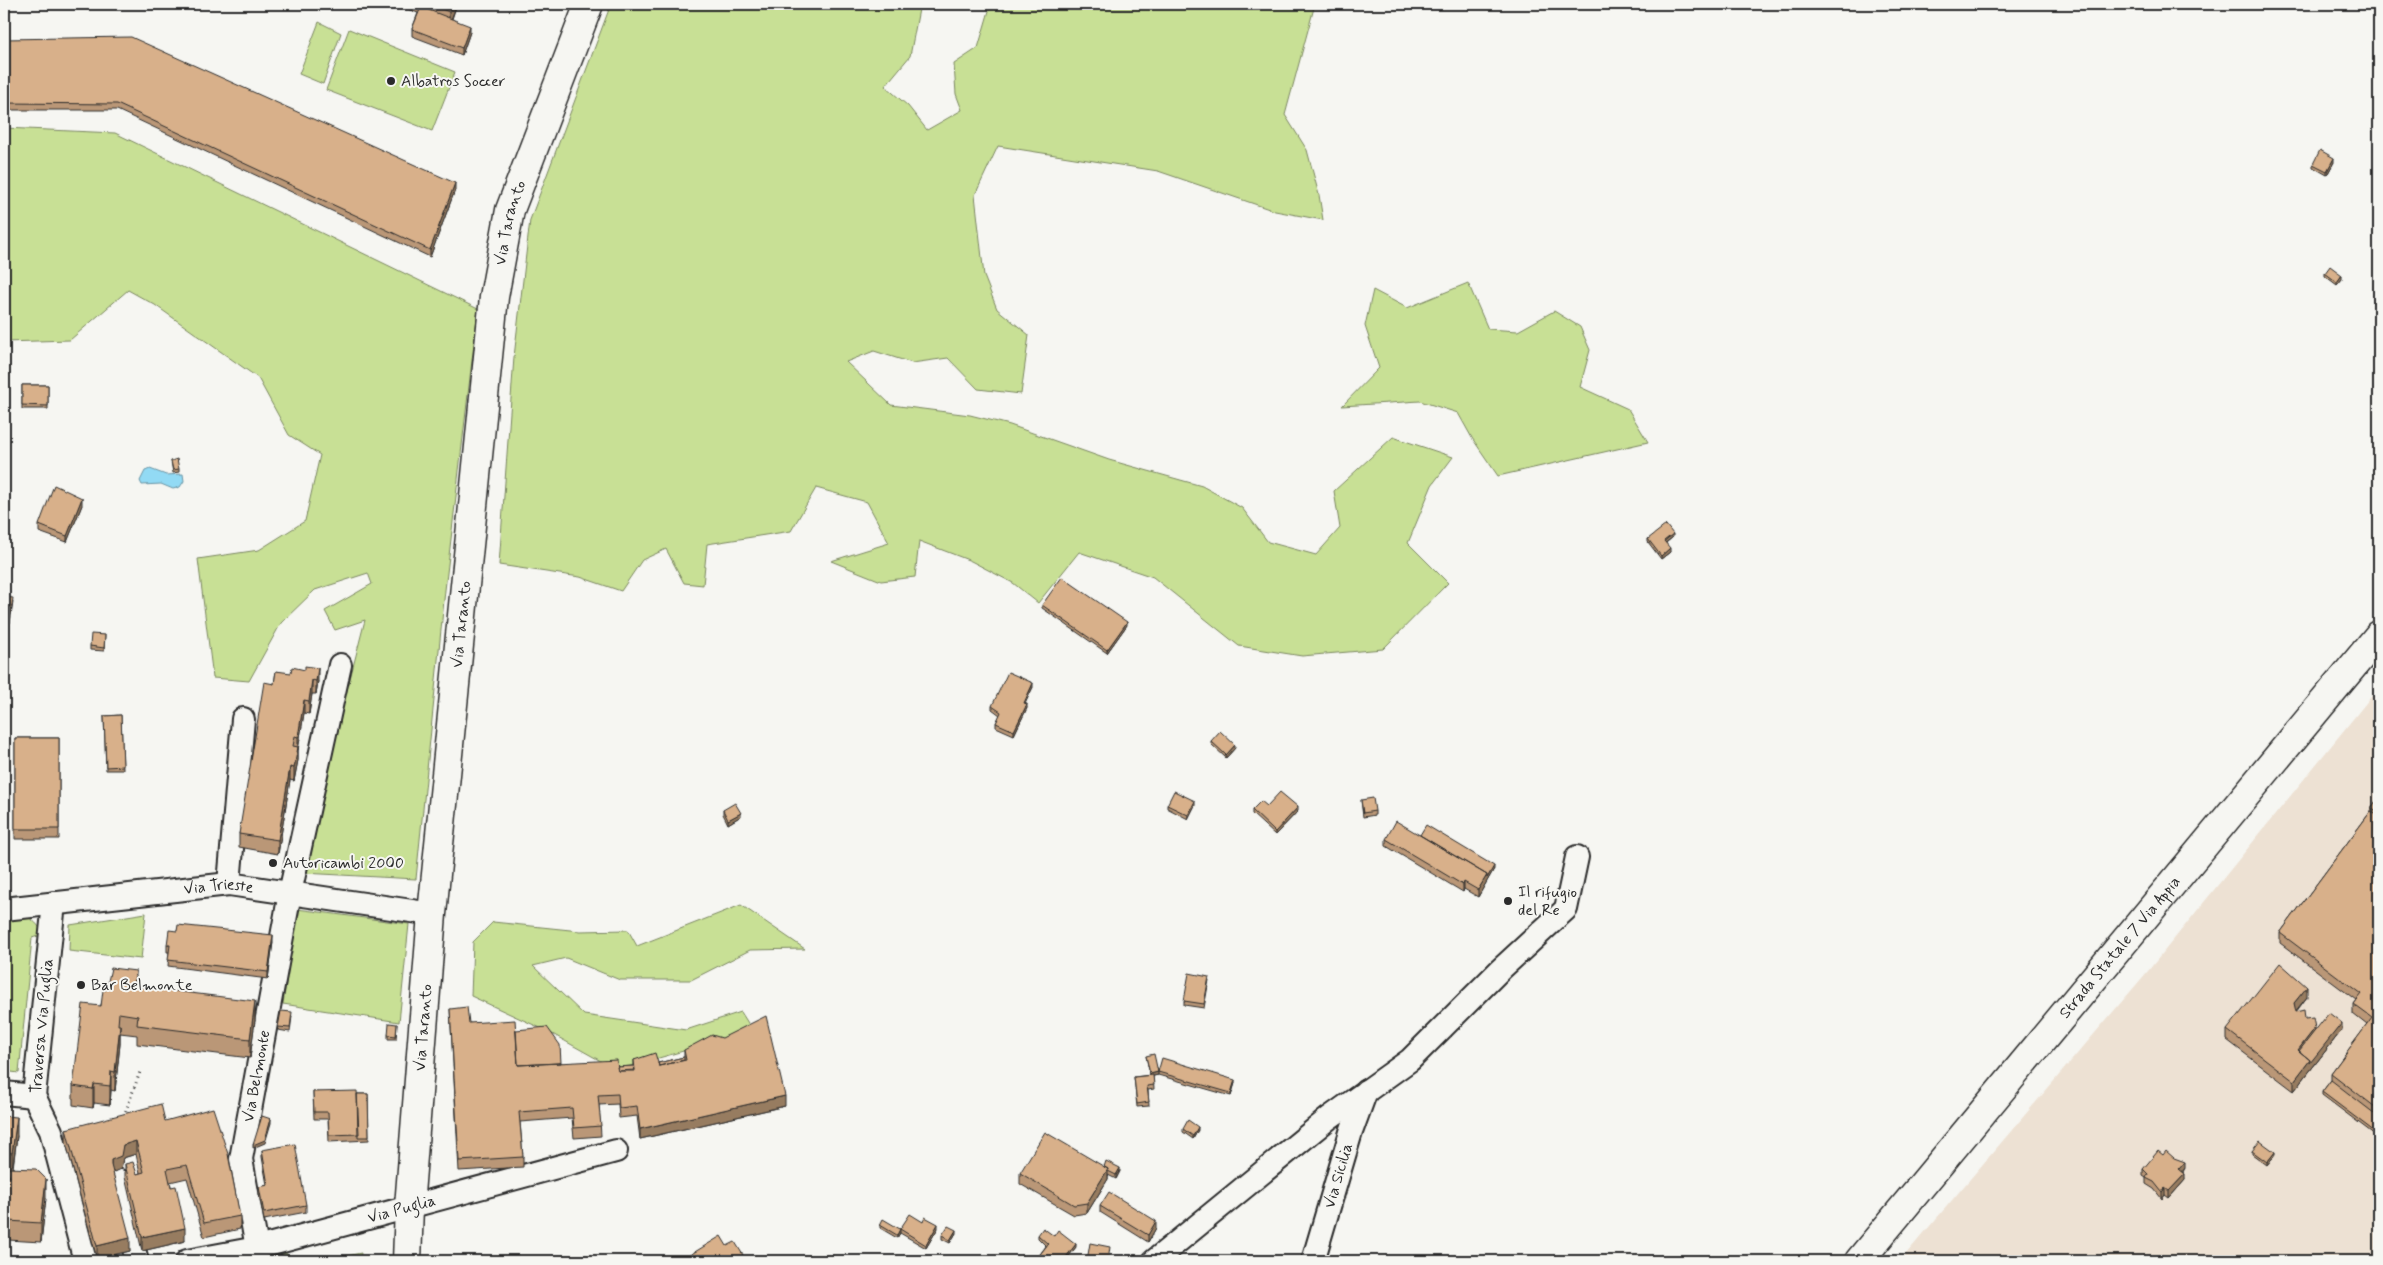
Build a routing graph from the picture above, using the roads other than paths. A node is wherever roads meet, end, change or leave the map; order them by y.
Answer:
1 (589, 4) edge
2 (2379, 634) edge
3 (340, 665) dead end
4 (243, 719) dead end
5 (1577, 856) dead end
6 (229, 884) junction
7 (290, 893) junction
8 (54, 903) junction
9 (4, 909) edge
10 (432, 914) junction
11 (1366, 1091) junction
12 (4, 1093) edge
13 (34, 1096) junction
14 (616, 1151) dead end
15 (117, 1180) edge
16 (409, 1207) junction
17 (256, 1255) edge
18 (85, 1261) edge
19 (137, 1261) edge
20 (187, 1261) edge
21 (407, 1261) edge
22 (1154, 1261) edge
23 (1313, 1261) edge
24 (1859, 1261) edge

1 - 10 street, Via Taranto
2 - 24 street, Strada Statale 7 Via Appia
3 - 7 street, Via Belmonte
4 - 6 street
5 - 11 street
6 - 7 street, Via Trieste
6 - 8 street, Via Trieste
7 - 10 street, Via Trieste
7 - 17 street, Via Belmonte
8 - 9 street, Via Trieste
8 - 13 street, Traversa Via Puglia
10 - 16 street, Via Taranto
11 - 22 street
11 - 23 street, Via Sicilia
12 - 13 street
13 - 18 street, Traversa Via Puglia
14 - 16 street, Via Puglia
15 - 19 street
16 - 17 street, Via Puglia
16 - 21 street, Via Taranto
17 - 20 street, Via Puglia

